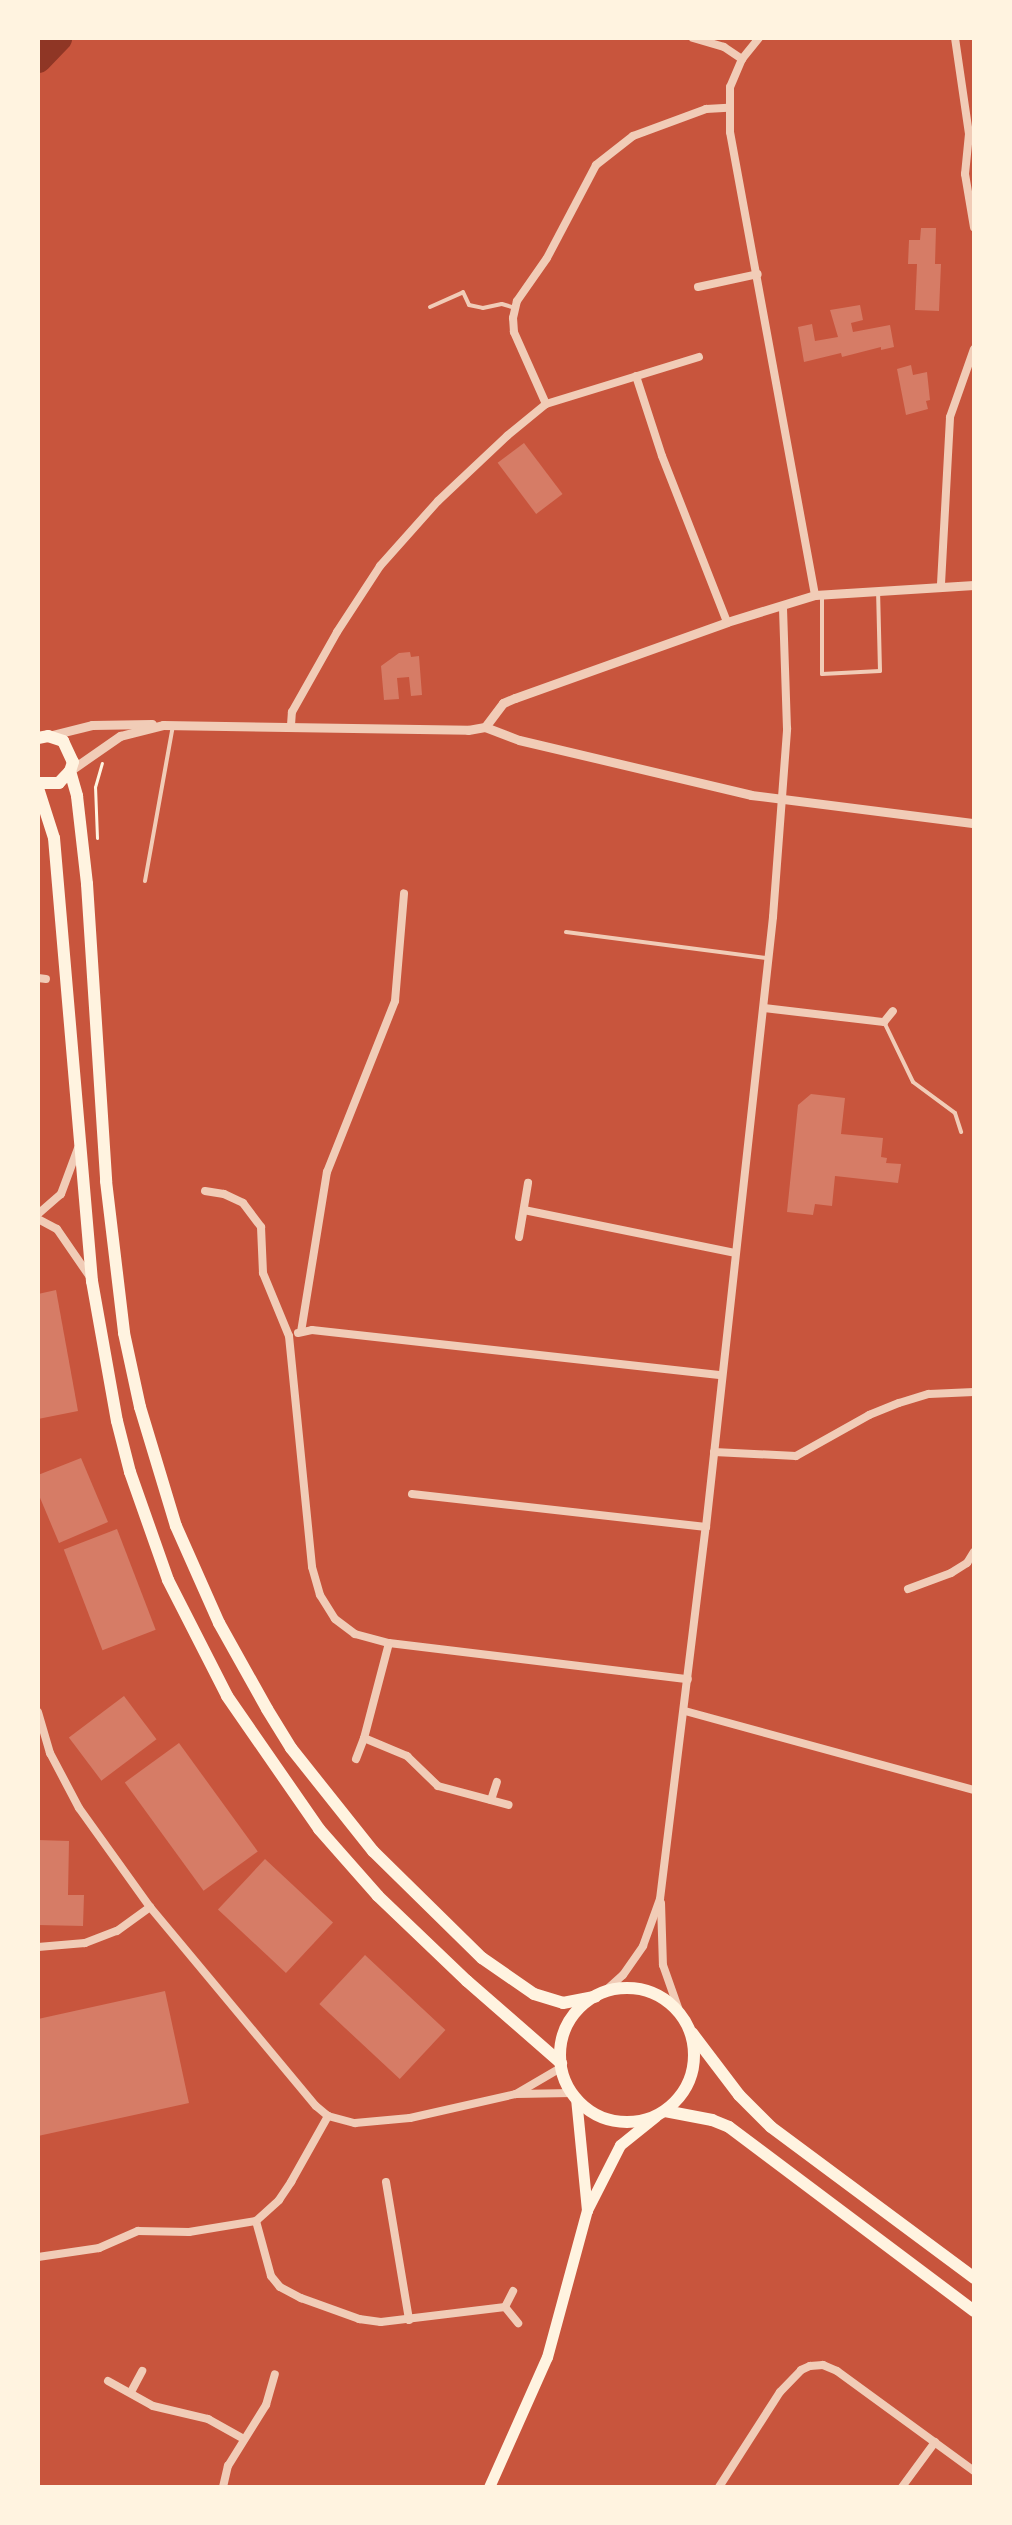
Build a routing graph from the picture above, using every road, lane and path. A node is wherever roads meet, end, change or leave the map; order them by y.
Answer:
1 (693, 38) edge
2 (759, 38) edge
3 (955, 38) edge
4 (742, 59) junction
5 (728, 108) junction
6 (972, 134) edge
7 (974, 227) edge
8 (758, 274) junction
9 (698, 287) dead end
10 (430, 307) dead end
11 (515, 308) junction
12 (974, 349) edge
13 (699, 357) dead end
14 (636, 376) junction
15 (546, 404) junction
16 (941, 584) junction
17 (974, 585) edge
18 (878, 589) junction
19 (818, 595) junction
20 (783, 606) junction
21 (727, 622) junction
22 (168, 725) junction
23 (291, 725) junction
24 (485, 727) junction
25 (42, 736) edge
26 (104, 761) dead end
27 (71, 770) junction
28 (38, 786) edge
29 (783, 799) junction
30 (974, 823) edge
31 (97, 850) dead end
32 (145, 881) dead end
33 (404, 893) dead end
34 (566, 932) dead end
35 (769, 959) junction
36 (764, 1008) junction
37 (893, 1011) dead end
38 (884, 1022) junction
39 (961, 1132) dead end
40 (78, 1147) junction
41 (528, 1183) dead end
42 (205, 1191) dead end
43 (524, 1210) junction
44 (38, 1217) edge
45 (519, 1237) dead end
46 (735, 1253) junction
47 (92, 1281) junction
48 (301, 1332) junction
49 (289, 1336) junction
50 (722, 1375) junction
51 (974, 1392) edge
52 (714, 1452) junction
53 (412, 1494) dead end
54 (706, 1527) junction
55 (974, 1552) edge
56 (908, 1589) dead end
57 (389, 1643) junction
58 (688, 1679) junction
59 (685, 1711) junction
60 (38, 1712) edge
61 (364, 1738) junction
62 (356, 1759) dead end
63 (497, 1782) dead end
64 (974, 1790) edge
65 (491, 1800) junction
66 (509, 1805) dead end
67 (660, 1899) junction
68 (150, 1907) junction
69 (38, 1947) edge
70 (600, 1994) junction
71 (681, 2016) junction
72 (690, 2030) junction
73 (561, 2065) junction
74 (516, 2094) junction
75 (574, 2096) junction
76 (661, 2113) junction
77 (328, 2116) junction
78 (386, 2182) dead end
79 (587, 2210) junction
80 (256, 2221) junction
81 (38, 2257) edge
82 (974, 2278) edge
83 (513, 2291) dead end
84 (505, 2307) junction
85 (974, 2311) edge
86 (409, 2320) junction
87 (518, 2323) dead end
88 (142, 2371) dead end
89 (275, 2374) dead end
90 (108, 2381) dead end
91 (131, 2392) junction
92 (244, 2439) junction
93 (935, 2442) junction
94 (974, 2471) edge
95 (223, 2487) edge
96 (489, 2487) edge
97 (719, 2487) edge
98 (902, 2487) edge

1 - 4 street
2 - 4 street
3 - 6 street
4 - 5 street
5 - 8 street
5 - 11 street
6 - 7 street
8 - 9 street
8 - 19 street
10 - 11 lane
11 - 15 street
12 - 16 street
13 - 14 street
14 - 15 street
14 - 21 street
15 - 23 street
16 - 17 street
16 - 18 street
18 - 19 street
18 - 19 lane
19 - 20 street
20 - 21 street
20 - 29 street
21 - 24 street
22 - 23 street
22 - 25 street
22 - 27 street
22 - 32 lane
23 - 24 street
24 - 29 street
25 - 27 main road
26 - 31 path
27 - 28 main road
27 - 70 main road
28 - 40 main road
29 - 30 street
29 - 35 street
33 - 48 street
34 - 35 lane
35 - 36 street
36 - 38 street
36 - 46 street
37 - 38 street
38 - 39 lane
40 - 44 street
40 - 47 main road
41 - 43 street
42 - 49 street
43 - 45 street
43 - 46 street
44 - 47 street
46 - 50 street
47 - 73 main road
48 - 49 street
48 - 50 street
49 - 57 street
50 - 52 street
51 - 52 street
52 - 54 street
53 - 54 street
54 - 58 street
55 - 56 street
57 - 58 street
57 - 61 street
58 - 59 street
59 - 64 street
59 - 67 street
60 - 68 street
61 - 62 street
61 - 65 street
63 - 65 street
65 - 66 street
67 - 70 street
67 - 71 street
68 - 69 street
68 - 77 street
70 - 71 main road
70 - 73 main road
71 - 72 main road
72 - 76 main road
72 - 82 main road
73 - 74 street
73 - 75 main road
74 - 75 street
74 - 77 street
75 - 76 main road
75 - 79 main road
76 - 79 main road
76 - 85 main road
77 - 80 street
78 - 86 street
79 - 96 main road
80 - 81 street
80 - 86 street
83 - 84 street
84 - 86 street
84 - 87 street
88 - 91 street
89 - 92 street
90 - 91 street
91 - 92 street
92 - 95 street
93 - 94 street
93 - 97 street
93 - 98 street

